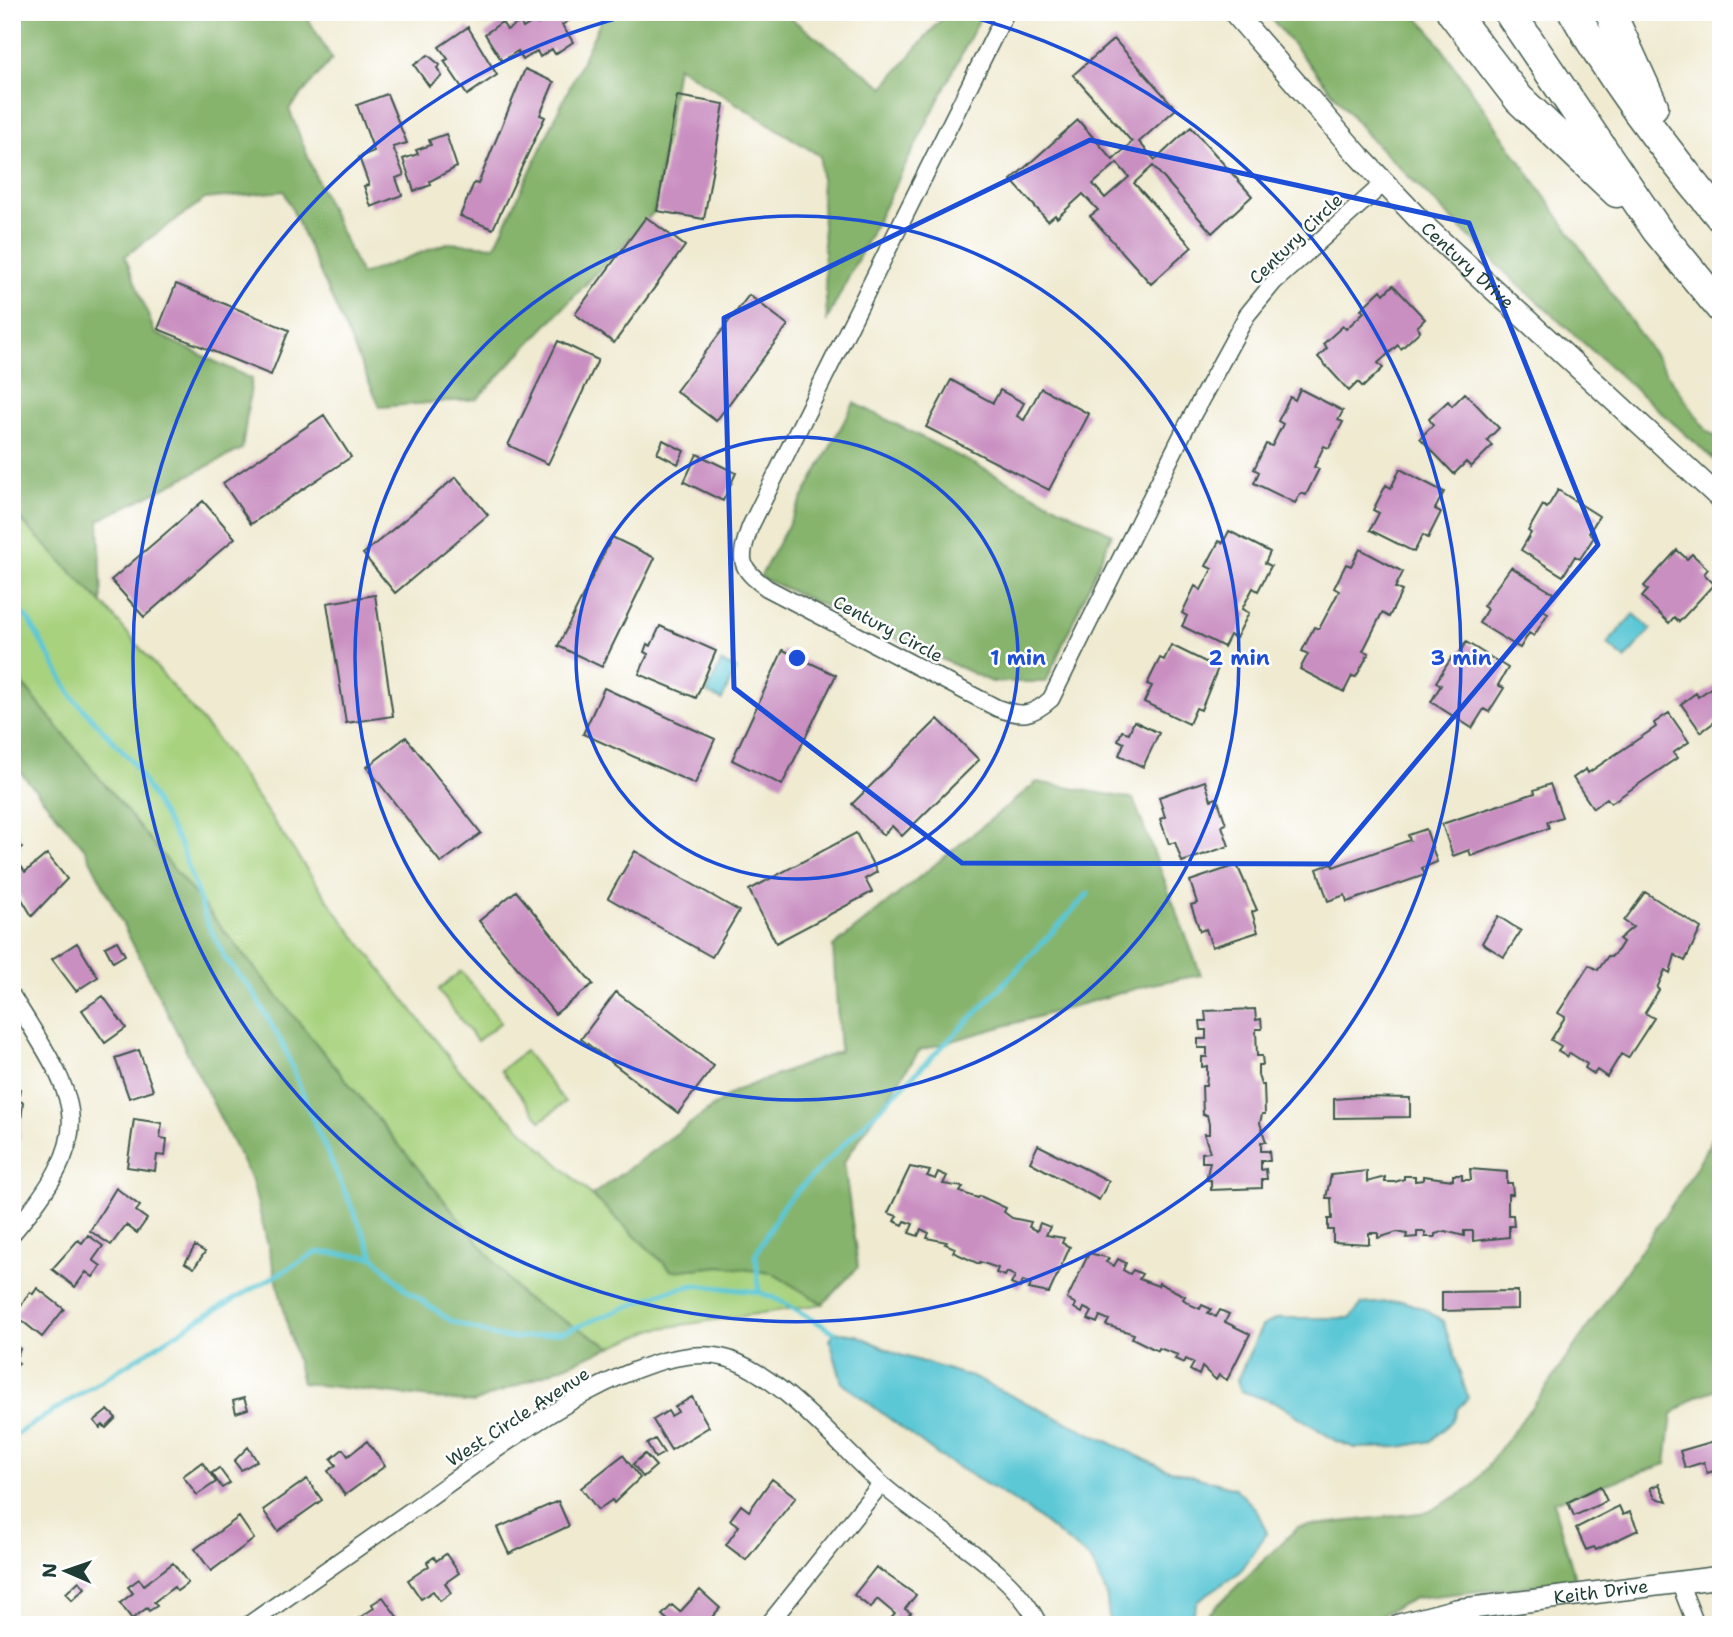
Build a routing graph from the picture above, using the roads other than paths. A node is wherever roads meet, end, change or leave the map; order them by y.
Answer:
1 (1006, 12) edge
2 (1234, 12) edge
3 (1452, 12) edge
4 (1509, 12) edge
5 (1574, 12) edge
6 (1610, 12) edge
7 (1684, 173) junction
8 (1384, 183) junction
9 (1721, 217) edge
10 (1657, 230) junction
11 (1721, 308) edge
12 (1721, 499) edge
13 (12, 996) edge
14 (12, 1234) edge
15 (881, 1484) junction
16 (1721, 1577) edge
17 (1681, 1584) junction
18 (248, 1625) edge
19 (768, 1625) edge
20 (1039, 1625) edge
21 (1399, 1625) edge
22 (1696, 1625) edge

1 - 8 street, Century Circle
2 - 8 street, Century Drive
3 - 10 highway
4 - 10 highway
5 - 7 highway
6 - 7 highway
7 - 9 highway
8 - 12 street, Century Drive
10 - 11 highway
13 - 14 street
15 - 18 street, West Circle Avenue
15 - 19 street
15 - 20 street, West Circle Avenue
16 - 17 street, Keith Drive
17 - 21 street, Keith Drive
17 - 22 street

